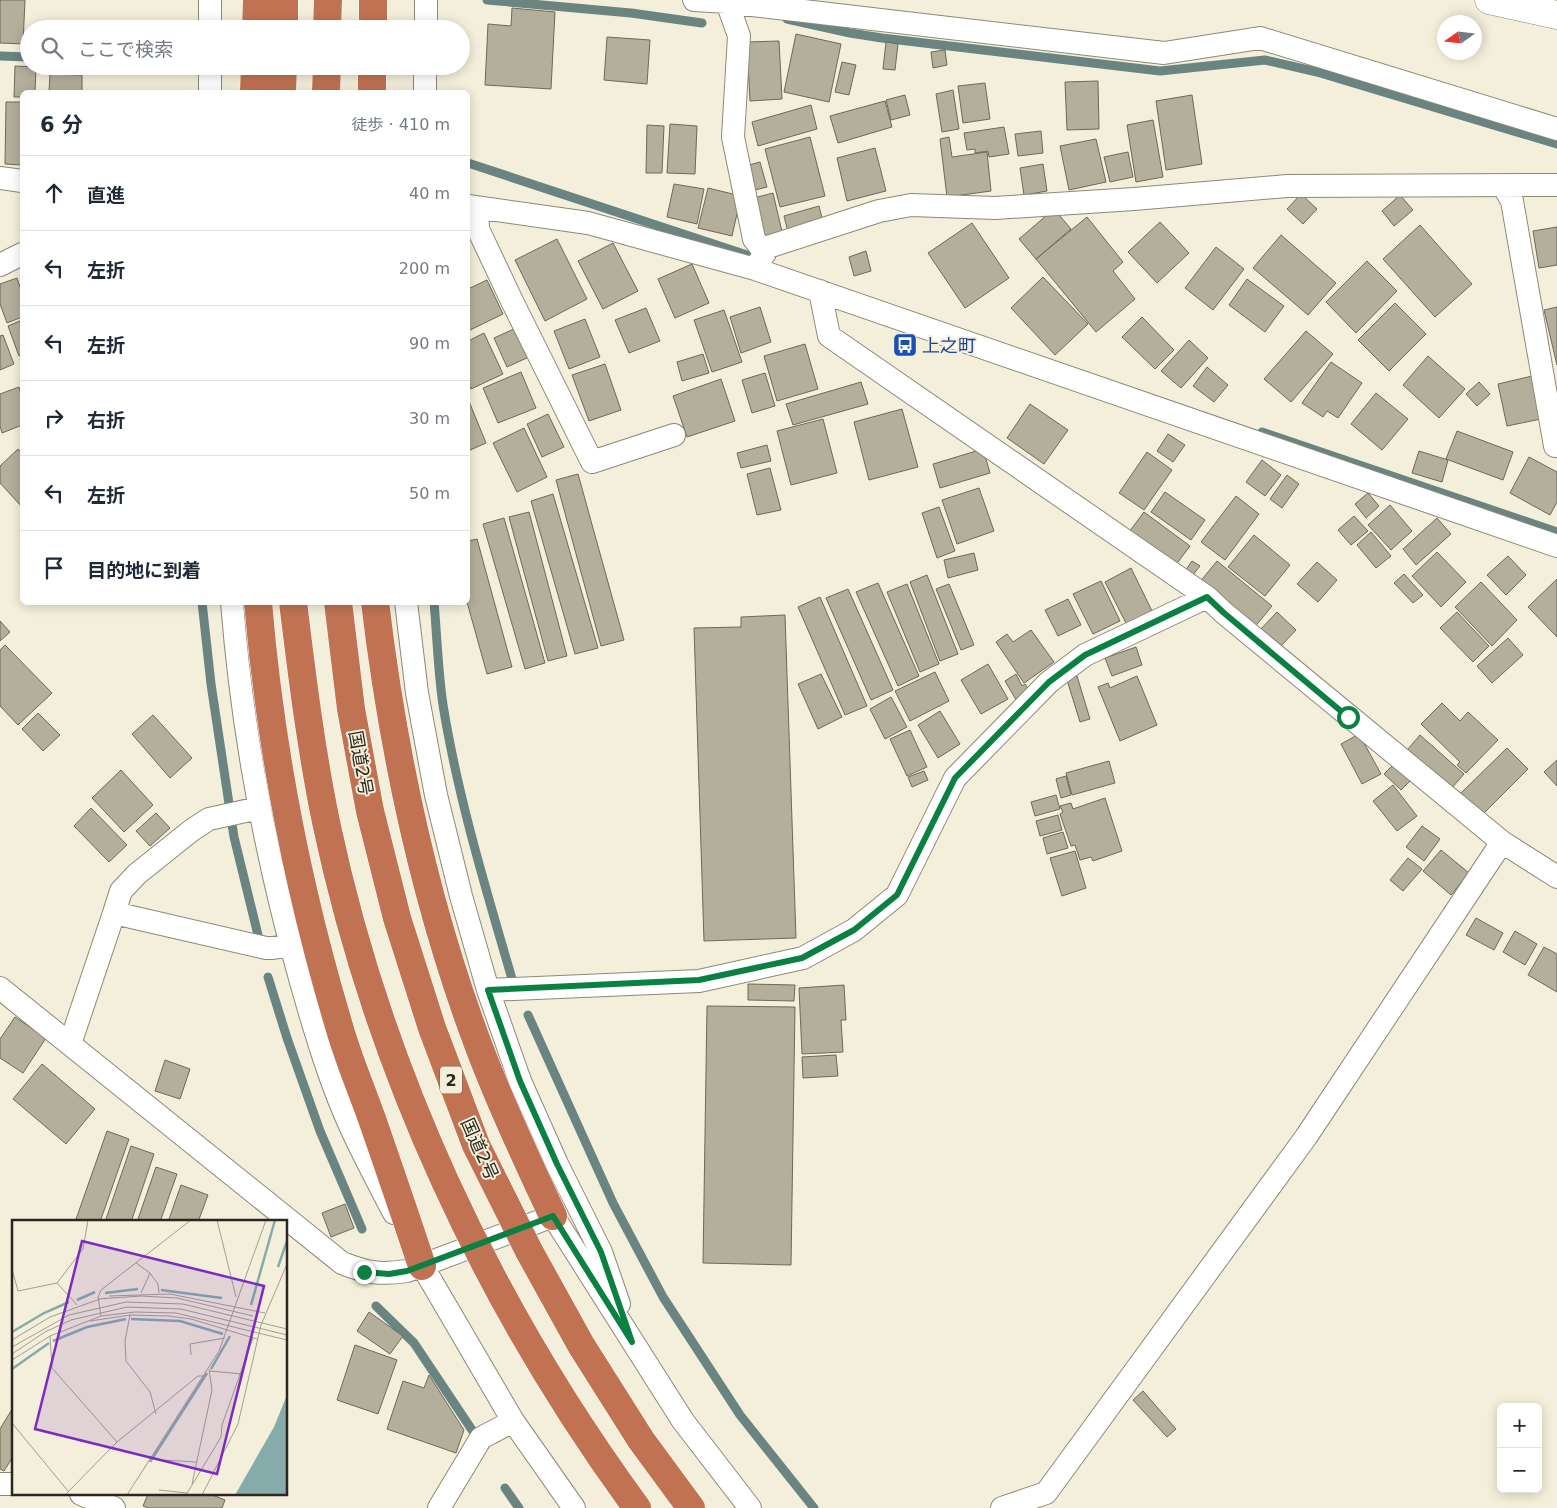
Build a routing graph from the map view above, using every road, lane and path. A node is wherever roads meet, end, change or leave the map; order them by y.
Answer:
1 (210, 0) edge
2 (257, 0) edge
3 (284, 0) edge
4 (328, 0) edge
5 (373, 0) edge
6 (426, 0) edge
7 (694, 0) edge
8 (1489, 0) edge
9 (727, 2) junction
10 (1557, 15) edge
11 (210, 20) edge
12 (256, 20) edge
13 (284, 20) edge
14 (327, 20) edge
15 (373, 20) edge
16 (426, 20) edge
17 (210, 75) edge
18 (255, 75) edge
19 (283, 75) edge
20 (327, 75) edge
21 (372, 75) edge
22 (425, 75) edge
23 (210, 90) edge
24 (254, 90) edge
25 (282, 90) edge
26 (326, 90) edge
27 (372, 90) edge
28 (424, 90) edge
29 (1557, 129) edge
30 (0, 178) edge
31 (20, 181) edge
32 (1503, 185) junction
33 (1557, 185) edge
34 (472, 207) edge
35 (20, 255) edge
36 (760, 261) junction
37 (0, 265) edge
38 (820, 291) junction
39 (674, 435) dead end
40 (1555, 446) dead end
41 (1557, 546) edge
42 (1207, 597) junction
43 (232, 605) edge
44 (258, 605) edge
45 (293, 605) edge
46 (338, 605) edge
47 (375, 605) edge
48 (406, 605) edge
49 (259, 808) junction
50 (1502, 842) junction
51 (1557, 877) edge
52 (114, 913) junction
53 (290, 945) junction
54 (0, 988) edge
55 (488, 990) junction
56 (70, 1044) junction
57 (553, 1216) junction
58 (422, 1266) junction
59 (632, 1342) junction
60 (513, 1421) junction
61 (86, 1496) edge
62 (114, 1508) edge
63 (439, 1508) edge
64 (574, 1508) edge
65 (637, 1508) edge
66 (691, 1508) edge
67 (750, 1508) edge
68 (1002, 1508) edge

1 - 11 street
2 - 12 highway
3 - 13 highway
4 - 14 highway
5 - 15 highway
6 - 16 street
7 - 9 street
8 - 10 street
9 - 29 street
9 - 36 street
17 - 23 street
18 - 24 highway
19 - 25 highway
20 - 26 highway
21 - 27 highway
22 - 28 street
30 - 31 street
32 - 33 street
32 - 36 street
32 - 40 street
34 - 36 street
34 - 39 street
35 - 37 street
36 - 38 street
38 - 41 street
38 - 42 street
42 - 50 street
42 - 55 street
43 - 49 street
44 - 58 highway
45 - 65 highway, bridge
46 - 66 highway, 国道2号 / 2, bridge
47 - 57 highway
48 - 55 street
49 - 52 street
49 - 53 street
50 - 51 street
50 - 68 street
52 - 53 street
52 - 56 street
53 - 58 street
54 - 56 street
55 - 59 street
56 - 58 street
57 - 58 street
57 - 59 street
58 - 60 street
59 - 67 street
60 - 63 street
60 - 64 street
61 - 62 street

